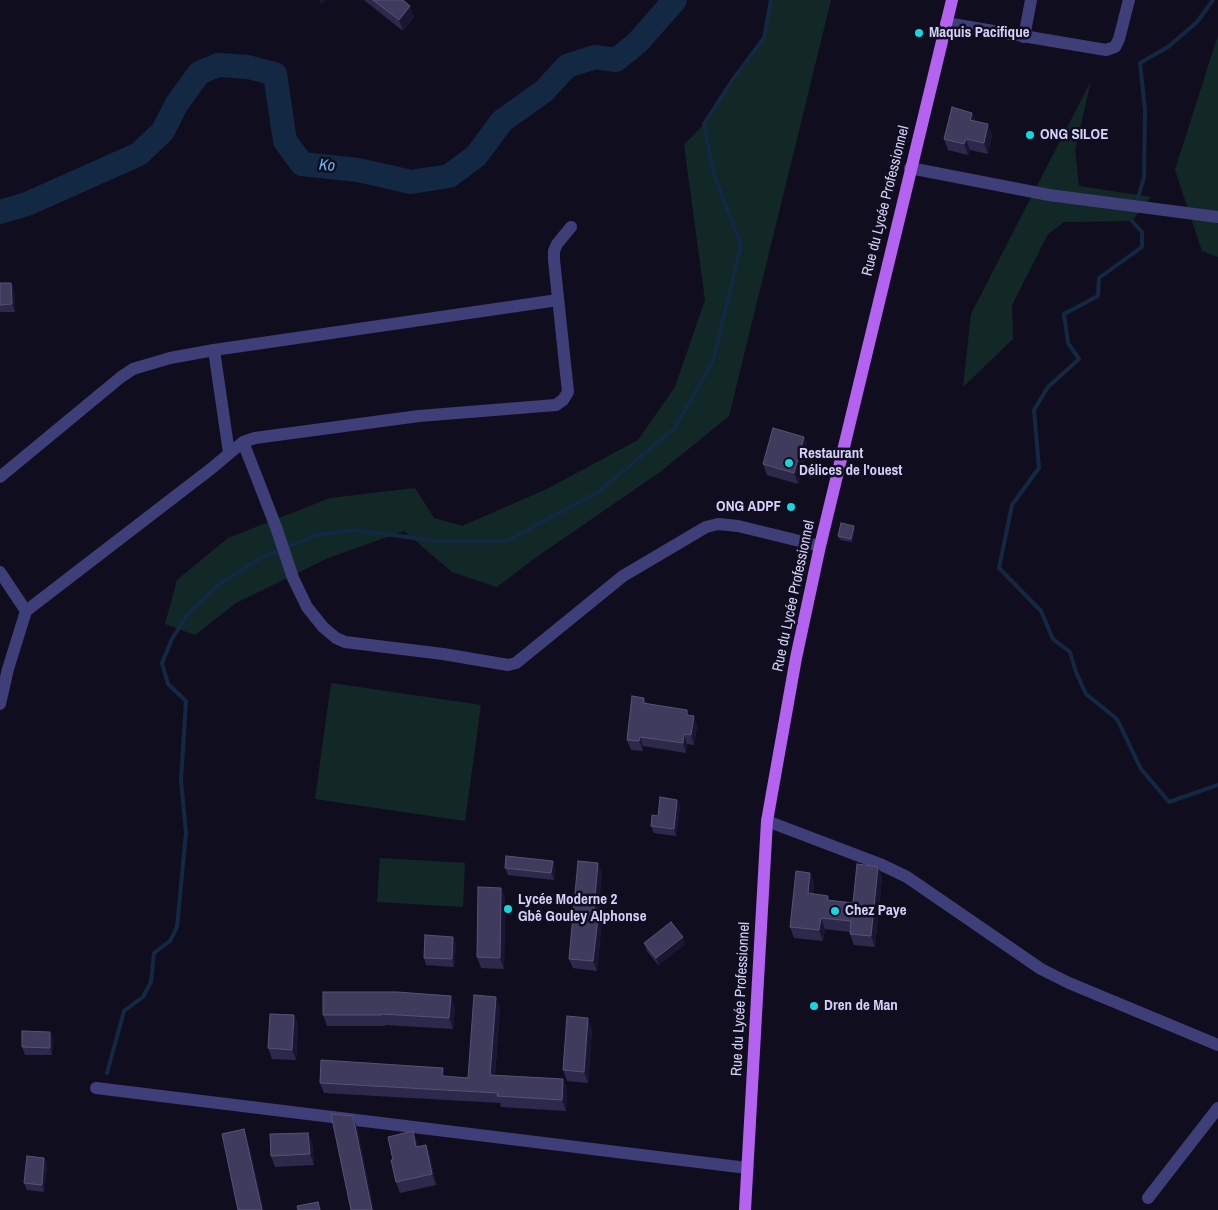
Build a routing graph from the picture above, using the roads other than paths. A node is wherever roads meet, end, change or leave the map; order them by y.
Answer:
1 (952, 0) edge
2 (1031, 0) edge
3 (1129, 0) edge
4 (946, 23) junction
5 (1024, 37) junction
6 (910, 168) junction
7 (1218, 217) edge
8 (571, 227) dead end
9 (558, 300) junction
10 (214, 350) junction
11 (244, 442) junction
12 (228, 453) junction
13 (0, 477) edge
14 (820, 546) junction
15 (0, 572) edge
16 (26, 611) junction
17 (0, 704) edge
18 (767, 821) junction
19 (1218, 1044) edge
20 (96, 1088) dead end
21 (1218, 1108) edge
22 (747, 1168) junction
23 (1148, 1198) dead end
24 (745, 1210) edge

1 - 4 main road, Rue du Lycée Professionnel
2 - 5 street
3 - 5 street
4 - 5 street
4 - 6 main road, Rue du Lycée Professionnel
6 - 7 street
6 - 14 main road, Rue du Lycée Professionnel
8 - 9 street
9 - 10 street
9 - 11 street
10 - 12 street
10 - 13 street
11 - 12 street
11 - 14 street
12 - 16 street
14 - 18 main road, Rue du Lycée Professionnel
15 - 16 street
16 - 17 street
18 - 19 street
18 - 22 main road, Rue du Lycée Professionnel
20 - 22 street
21 - 23 street
22 - 24 main road, Rue du Lycée Professionnel

